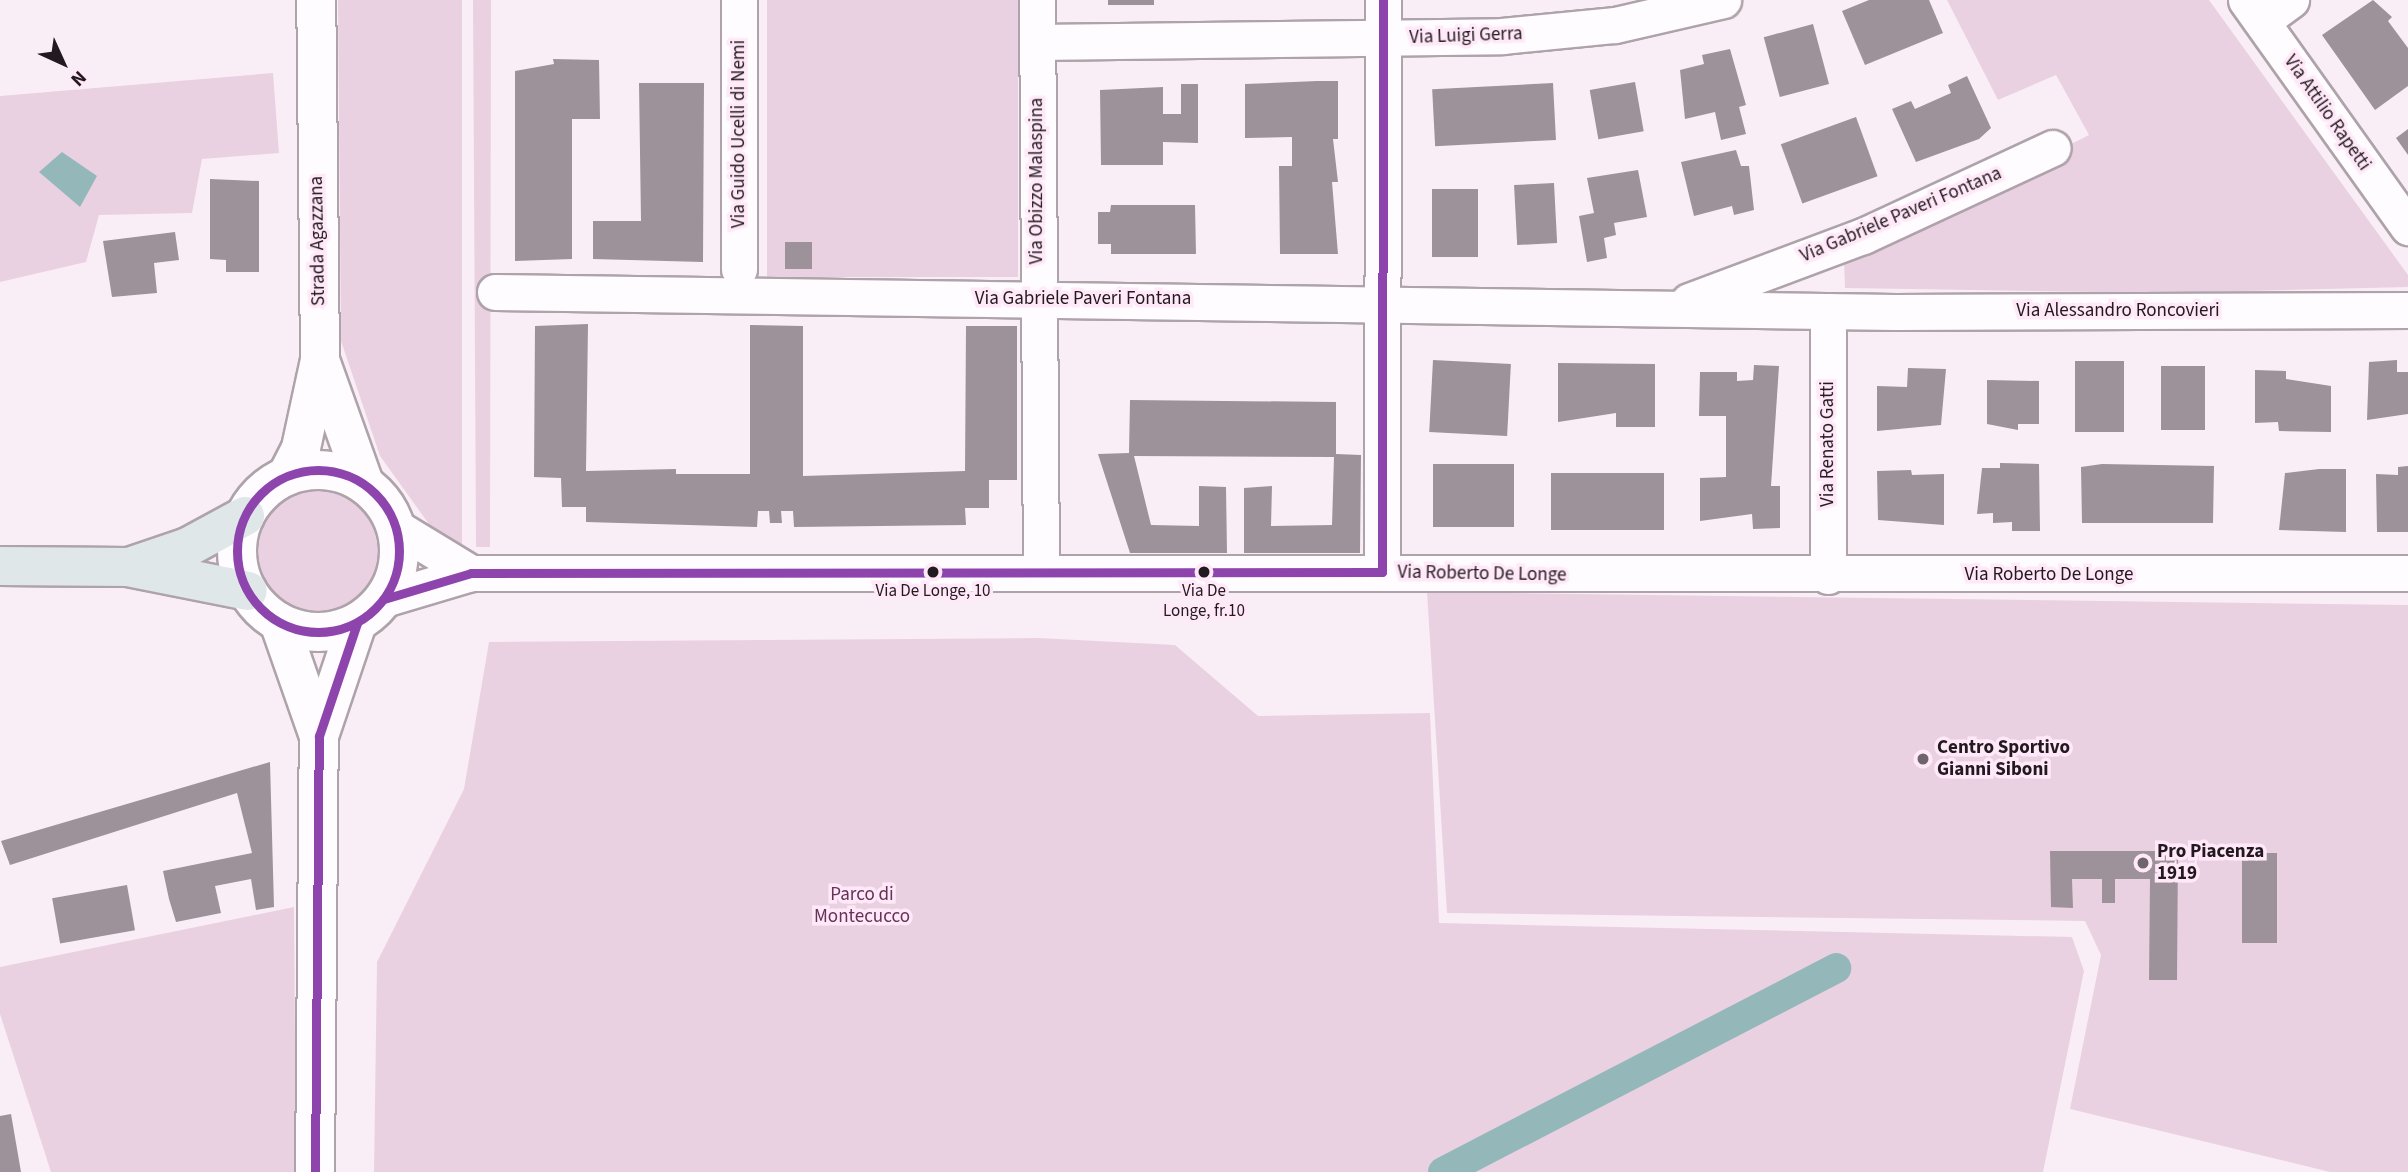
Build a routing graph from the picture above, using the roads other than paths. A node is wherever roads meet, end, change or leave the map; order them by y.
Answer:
1 (316, 0) edge
2 (739, 0) edge
3 (1037, 0) edge
4 (1383, 0) edge
5 (1723, 0) edge
6 (2291, 0) edge
7 (2254, 10) edge
8 (1383, 39) junction
9 (1037, 42) junction
10 (2053, 148) dead end
11 (2408, 227) edge
12 (739, 269) dead end
13 (495, 292) dead end
14 (1037, 300) junction
15 (1381, 305) junction
16 (1670, 308) junction
17 (2408, 310) edge
18 (1828, 311) junction
19 (320, 360) junction
20 (287, 476) junction
21 (364, 483) junction
22 (245, 516) junction
23 (397, 528) junction
24 (0, 566) edge
25 (128, 567) junction
26 (1382, 572) junction
27 (471, 573) junction
28 (1041, 573) junction
29 (2408, 573) edge
30 (1828, 576) junction
31 (248, 591) junction
32 (370, 611) junction
33 (279, 622) junction
34 (319, 736) junction
35 (315, 1172) edge

1 - 19 main road, Strada Agazzana
2 - 12 street, Via Guido Ucelli di Nemi
3 - 9 street, Via Obizzo Malaspina
4 - 8 street
5 - 8 street, Via Luigi Gerra
6 - 7 street
7 - 11 street, Via Attilio Rapetti
8 - 9 street, Via Luigi Gerra
8 - 15 street
9 - 14 street, Via Obizzo Malaspina
10 - 16 street, Via Gabriele Paveri Fontana
13 - 14 street, Via Gabriele Paveri Fontana
14 - 15 street, Via Gabriele Paveri Fontana
14 - 28 street, Via Obizzo Malaspina
15 - 16 street, Via Gabriele Paveri Fontana
15 - 26 street
16 - 18 street, Via Gabriele Paveri Fontana
17 - 18 street, Via Alessandro Roncovieri
18 - 30 street, Via Renato Gatti
19 - 20 main road, Strada Agazzana
19 - 21 main road
20 - 21 main road
20 - 22 main road
21 - 23 main road
22 - 25 main road
22 - 31 main road
23 - 27 street
23 - 32 main road
24 - 25 main road
25 - 31 main road
26 - 28 street, Via Roberto De Longe
26 - 30 street, Via Roberto De Longe
27 - 28 street, Via Roberto De Longe
27 - 32 street
29 - 30 street, Via Roberto De Longe
31 - 33 main road
32 - 33 main road
32 - 34 main road
33 - 34 main road
34 - 35 main road

